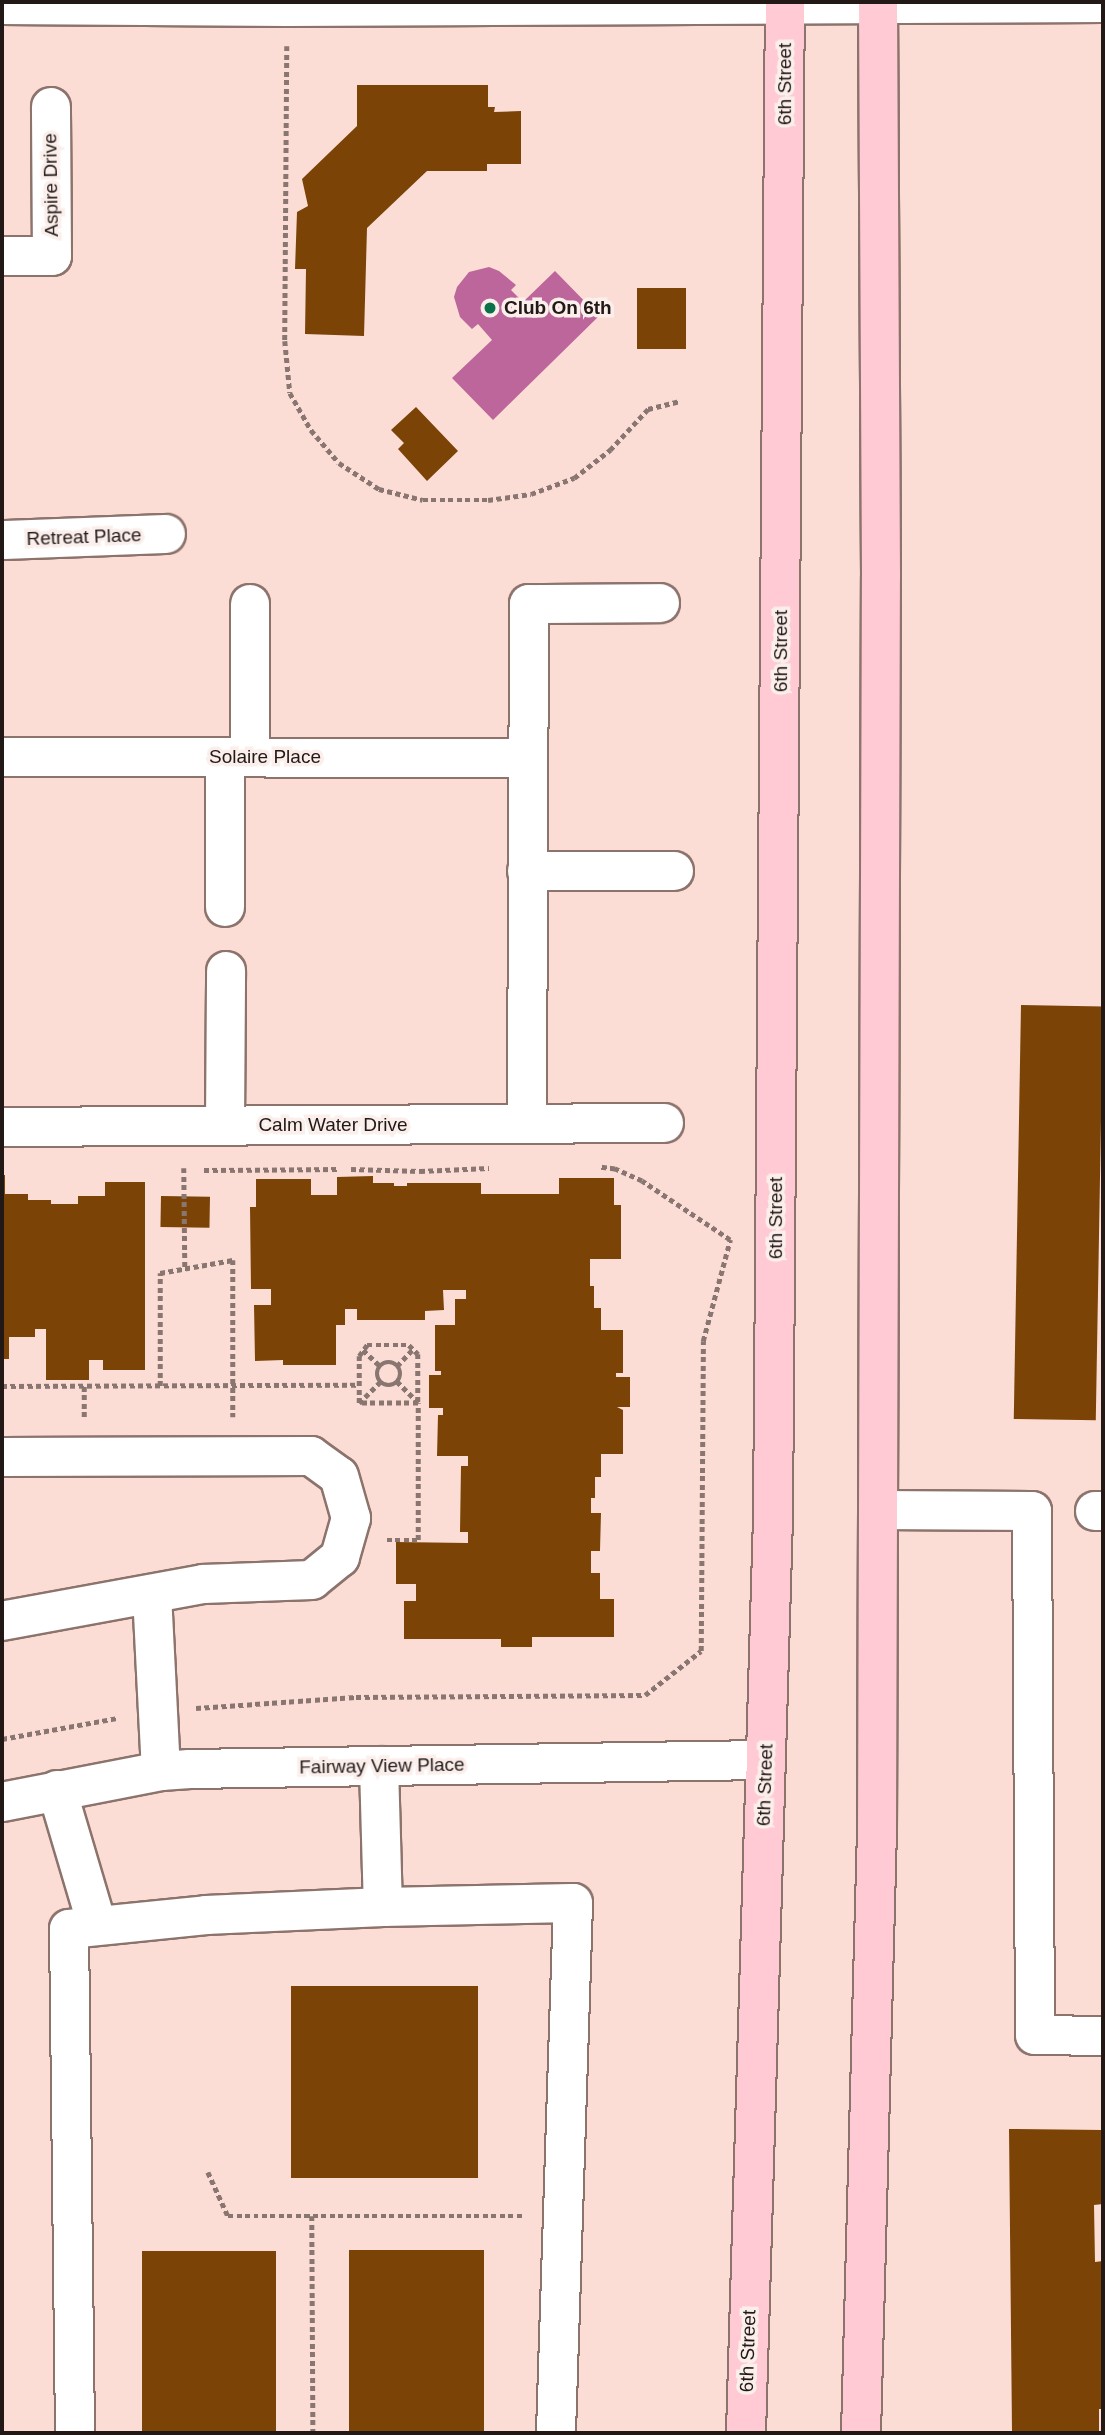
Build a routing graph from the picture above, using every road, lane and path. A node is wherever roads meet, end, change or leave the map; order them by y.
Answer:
1 (878, 2) edge
2 (785, 3) edge
3 (1103, 3) edge
4 (347, 4) edge
5 (2, 5) edge
6 (287, 7) junction
7 (51, 107) dead end
8 (2, 256) edge
9 (680, 401) dead end
10 (166, 534) dead end
11 (2, 540) edge
12 (660, 603) dead end
13 (250, 604) dead end
14 (2, 757) edge
15 (238, 757) junction
16 (527, 758) junction
17 (527, 871) junction
18 (674, 871) dead end
19 (225, 907) dead end
20 (226, 971) dead end
21 (664, 1123) dead end
22 (527, 1124) junction
23 (225, 1126) junction
24 (2, 1127) edge
25 (593, 1167) dead end
26 (171, 1168) dead end
27 (184, 1168) junction
28 (498, 1168) dead end
29 (185, 1267) junction
30 (414, 1349) junction
31 (363, 1350) junction
32 (380, 1366) junction
33 (397, 1366) junction
34 (380, 1382) junction
35 (397, 1382) junction
36 (359, 1385) junction
37 (2, 1386) edge
38 (160, 1386) junction
39 (233, 1386) junction
40 (359, 1403) junction
41 (418, 1403) junction
42 (2, 1457) edge
43 (233, 1457) junction
44 (878, 1510) junction
45 (344, 1541) junction
46 (152, 1594) junction
47 (2, 1621) edge
48 (158, 1713) junction
49 (2, 1739) edge
50 (766, 1760) junction
51 (379, 1766) junction
52 (161, 1771) junction
53 (57, 1790) junction
54 (2, 1802) edge
55 (383, 1907) junction
56 (97, 1925) junction
57 (1103, 2036) edge
58 (208, 2172) dead end
59 (312, 2216) junction
60 (563, 2216) junction
61 (75, 2433) edge
62 (313, 2433) edge
63 (556, 2433) edge
64 (746, 2433) edge
65 (861, 2433) edge

1 - 2 street
1 - 3 street
1 - 44 main road
2 - 4 street
2 - 50 main road, 6th Street
4 - 6 street
5 - 6 street
6 - 9 path
7 - 8 street, Aspire Drive
10 - 11 street, Retreat Place
12 - 16 street
13 - 15 street
14 - 15 street, Solaire Place
15 - 16 street, Solaire Place
15 - 19 street
16 - 17 street
17 - 18 street
17 - 22 street
20 - 23 street
21 - 22 street, Calm Water Drive
22 - 23 street, Calm Water Drive
23 - 24 street, Calm Water Drive
25 - 48 path
26 - 27 path
27 - 28 path
27 - 29 path
29 - 38 path
29 - 39 path
30 - 31 path
30 - 33 path
30 - 41 path
31 - 32 path
31 - 36 path
32 - 33 path
32 - 34 path
33 - 35 path
34 - 35 path
34 - 40 path
35 - 41 path
36 - 39 path
36 - 40 path
37 - 38 path
38 - 39 path
39 - 43 path
40 - 41 path
41 - 45 path
42 - 43 street
43 - 45 street
44 - 57 street
44 - 65 main road
45 - 46 street
46 - 47 street
46 - 48 street
48 - 49 path
48 - 52 street
50 - 51 street, Fairway View Place
50 - 64 main road, 6th Street
51 - 52 street, Fairway View Place
51 - 55 street
52 - 53 street, Fairway View Place
53 - 54 street, Fairway View Place
53 - 56 street
55 - 56 street
55 - 60 street
56 - 61 street
58 - 59 path
59 - 60 path
59 - 62 path
60 - 63 street

